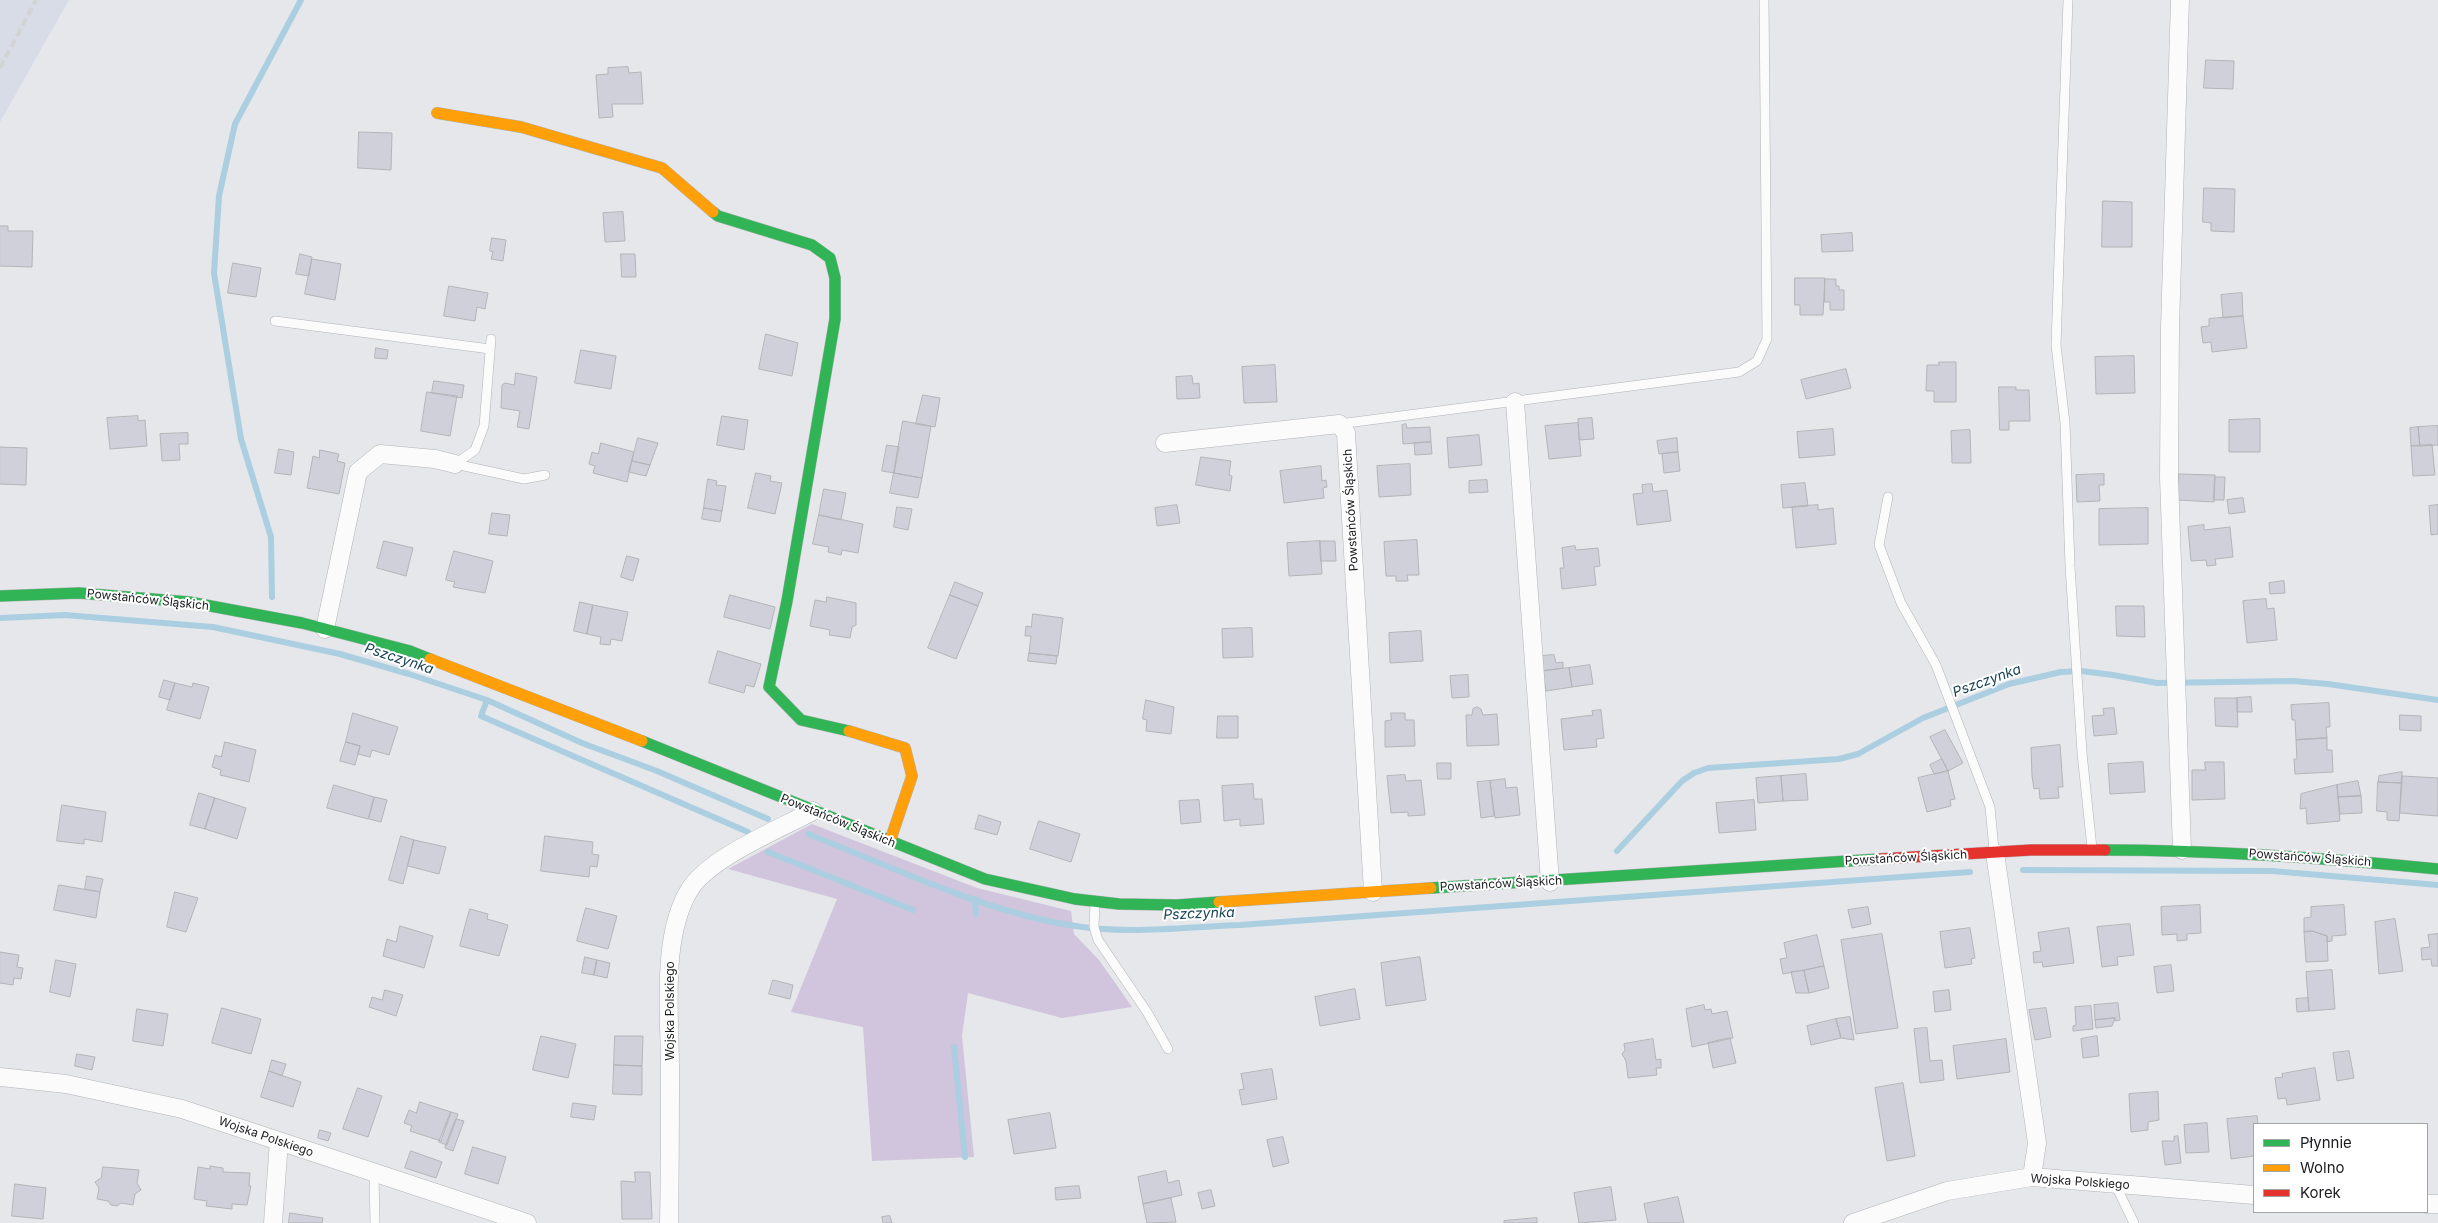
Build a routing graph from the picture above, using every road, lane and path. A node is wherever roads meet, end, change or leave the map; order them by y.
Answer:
1 (1764, 0) edge
2 (2068, 0) edge
3 (2180, 0) edge
4 (437, 113) dead end
5 (275, 321) dead end
6 (491, 339) dead end
7 (490, 349) junction
8 (1515, 402) junction
9 (1339, 424) junction
10 (1165, 443) dead end
11 (455, 464) junction
12 (545, 474) dead end
13 (1888, 497) dead end
14 (0, 596) edge
15 (325, 629) junction
16 (813, 811) junction
17 (890, 841) junction
18 (2092, 849) junction
19 (2182, 850) junction
20 (1995, 853) junction
21 (2438, 869) edge
22 (1550, 882) junction
23 (1373, 892) junction
24 (1095, 901) junction
25 (1168, 1049) dead end
26 (0, 1076) edge
27 (279, 1141) junction
28 (374, 1174) junction
29 (2032, 1177) junction
30 (2115, 1184) junction
31 (2253, 1195) edge
32 (273, 1223) edge
33 (375, 1223) edge
34 (527, 1223) edge
35 (670, 1223) edge
36 (1853, 1223) edge
37 (2134, 1223) edge

1 - 8 lane
2 - 18 lane
3 - 19 street
4 - 17 street
5 - 7 lane
6 - 7 lane
7 - 11 lane
8 - 9 lane
8 - 22 street
9 - 10 street
9 - 23 street, Powstańców Śląskich
11 - 12 lane
11 - 15 street
13 - 20 lane
14 - 15 street, Powstańców Śląskich
15 - 16 street, Powstańców Śląskich
16 - 17 street, Powstańców Śląskich
16 - 35 street, Wojska Polskiego
17 - 24 street, Powstańców Śląskich
18 - 19 street, Powstańców Śląskich
18 - 20 street, Powstańców Śląskich
19 - 21 street, Powstańców Śląskich
20 - 22 street, Powstańców Śląskich
20 - 29 street
22 - 23 street, Powstańców Śląskich
23 - 24 street, Powstańców Śląskich
24 - 25 lane
26 - 27 street, Wojska Polskiego
27 - 28 street, Wojska Polskiego
27 - 32 street
28 - 33 lane
28 - 34 street, Wojska Polskiego
29 - 30 street, Wojska Polskiego
29 - 36 street, Wojska Polskiego
30 - 31 street, Wojska Polskiego
30 - 37 lane

